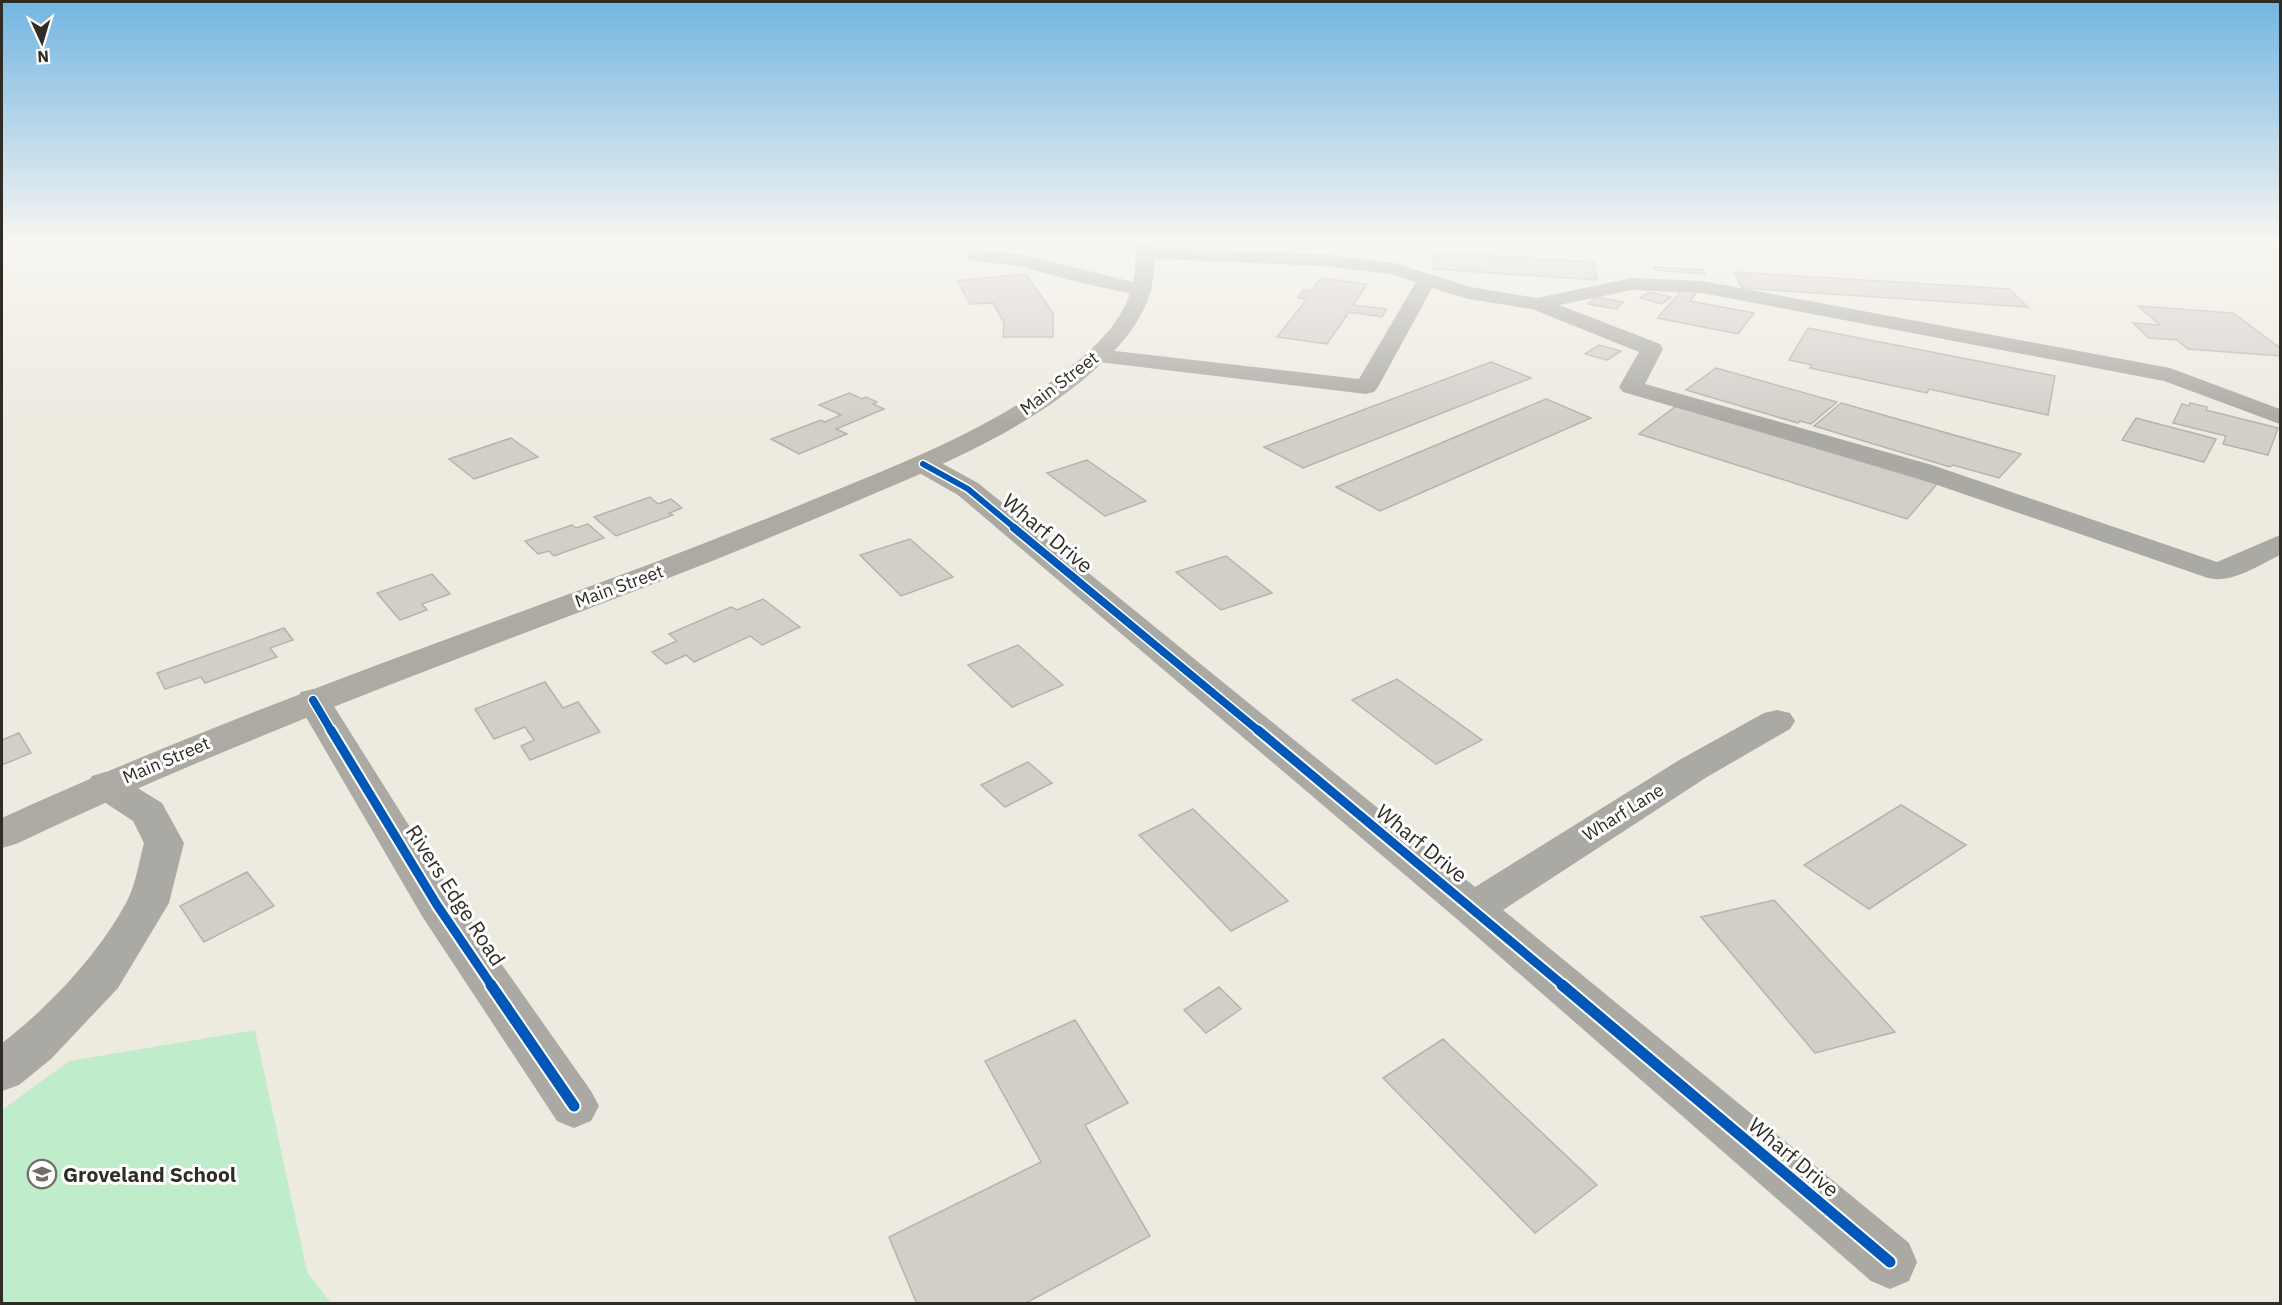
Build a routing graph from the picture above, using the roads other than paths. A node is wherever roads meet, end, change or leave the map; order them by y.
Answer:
1 (1139, 300) edge
2 (1416, 300) edge
3 (1511, 300) edge
4 (1556, 300) edge
5 (1771, 300) edge
6 (1537, 304) junction
7 (1098, 356) junction
8 (2280, 417) edge
9 (923, 464) junction
10 (2280, 544) edge
11 (314, 700) junction
12 (1777, 721) dead end
13 (105, 785) junction
14 (2, 834) edge
15 (1473, 909) junction
16 (2, 1070) edge
17 (574, 1106) dead end
18 (1890, 1262) dead end

1 - 7 main road, Main Street
2 - 7 street
3 - 6 street
4 - 6 street
5 - 8 street
6 - 10 street
7 - 9 main road, Main Street
9 - 11 main road, Main Street
9 - 15 street, Wharf Drive
11 - 13 main road, Main Street
11 - 17 street, Rivers Edge Road
12 - 15 street, Wharf Lane
13 - 14 main road, Main Street
13 - 16 street
15 - 18 street, Wharf Drive

